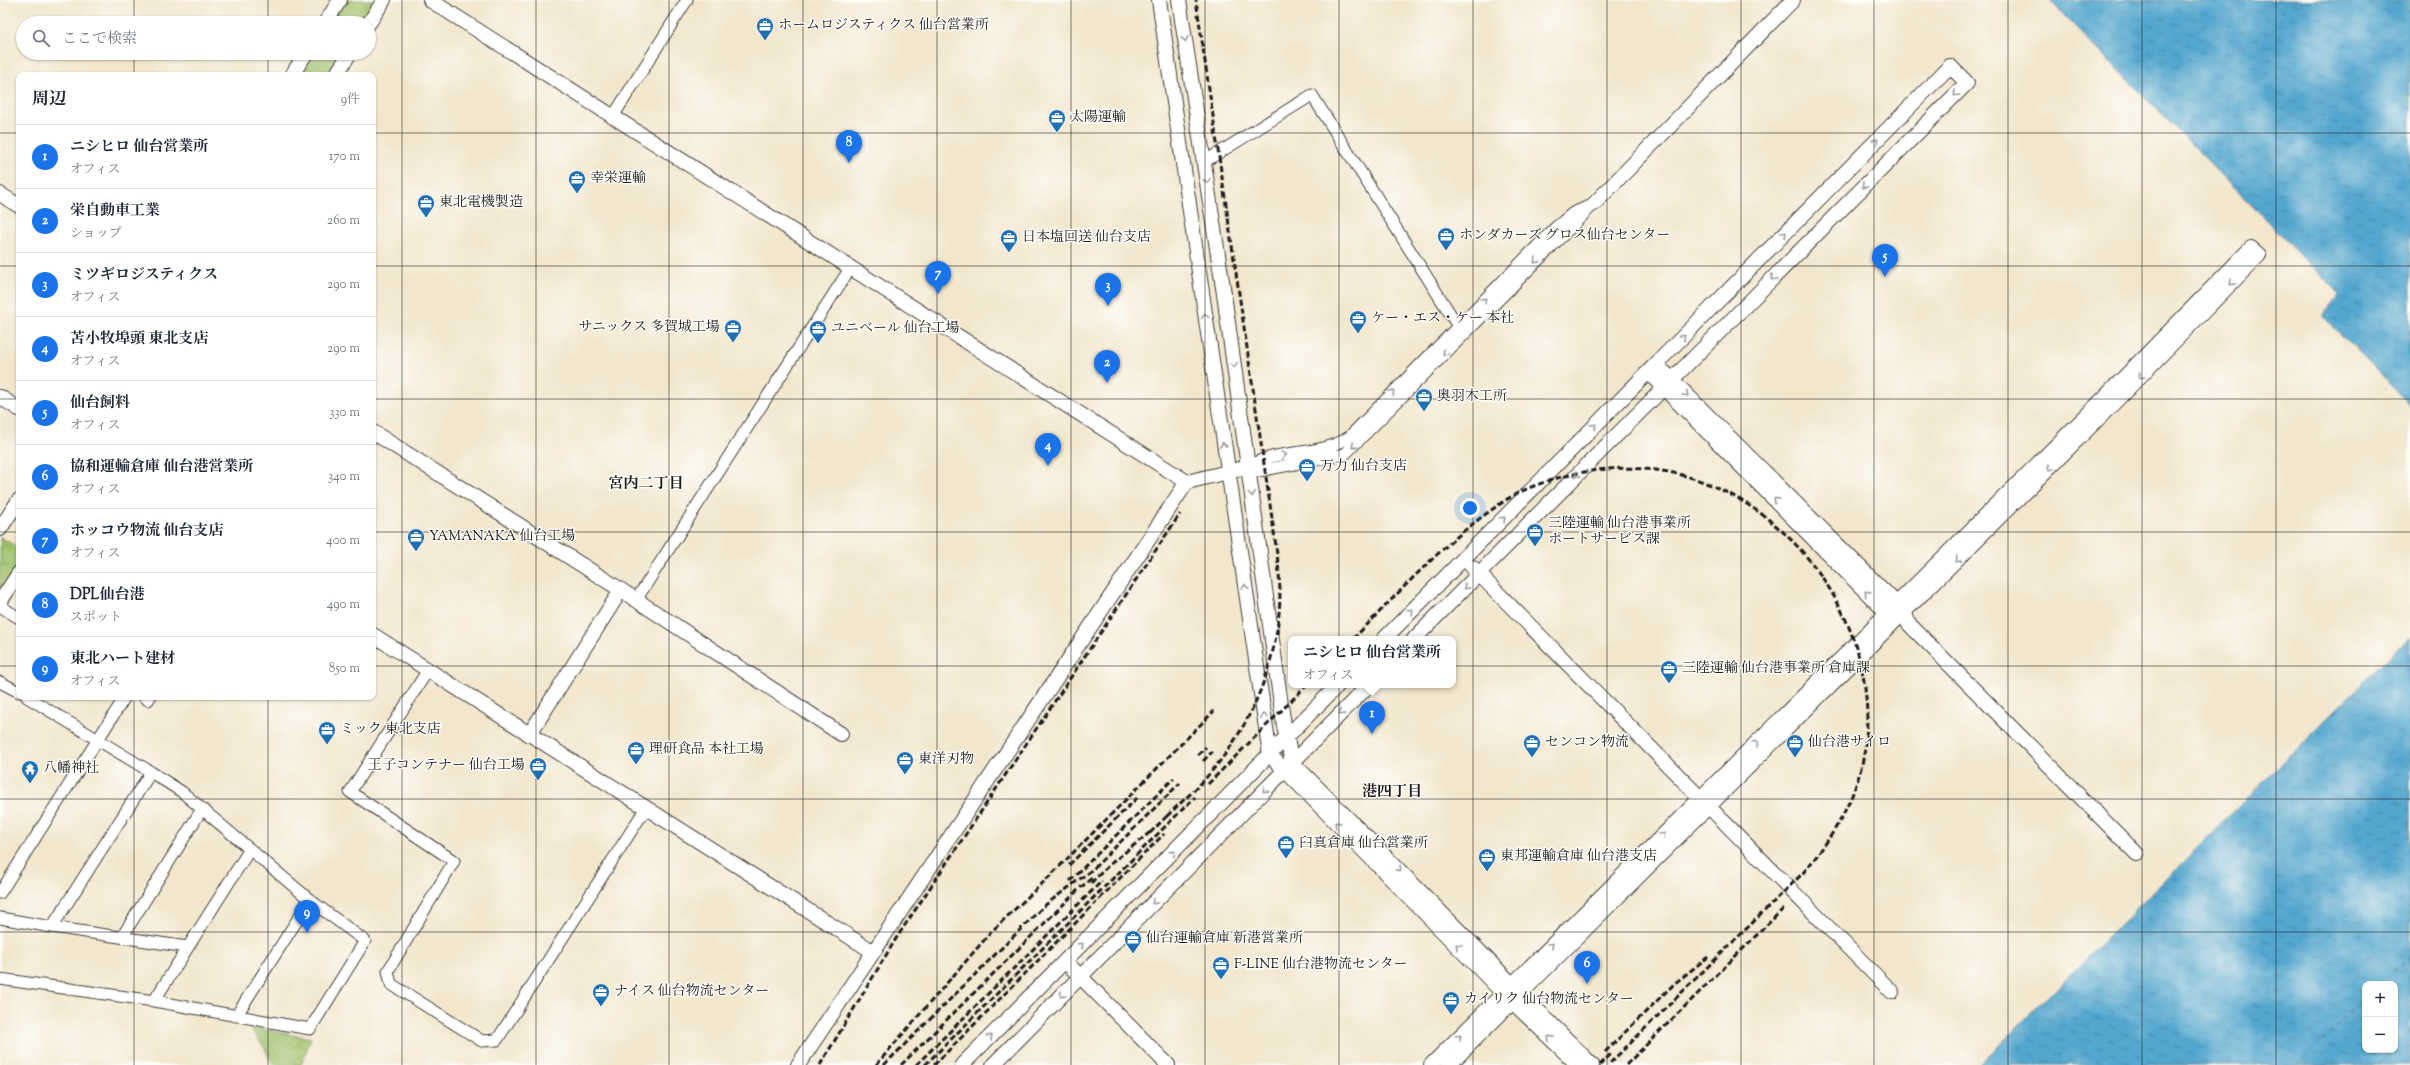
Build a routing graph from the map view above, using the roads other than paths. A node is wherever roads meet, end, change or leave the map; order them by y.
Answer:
1 (340, 0) edge
2 (384, 0) edge
3 (430, 0) edge
4 (687, 0) edge
5 (1159, 0) edge
6 (1179, 0) edge
7 (1793, 0) edge
8 (330, 16) edge
9 (374, 16) edge
10 (302, 60) edge
11 (346, 60) edge
12 (294, 72) edge
13 (338, 72) edge
14 (612, 118) junction
15 (1204, 162) junction
16 (0, 194) edge
17 (16, 204) edge
18 (1594, 204) joint
19 (851, 267) junction
20 (1460, 331) junction
21 (1652, 368) junction
22 (1667, 384) junction
23 (0, 397) edge
24 (16, 407) edge
25 (376, 434) edge
26 (1248, 467) junction
27 (1227, 473) junction
28 (1187, 482) junction
29 (16, 505) edge
30 (0, 530) edge
31 (1464, 559) junction
32 (1479, 574) junction
33 (16, 578) edge
34 (621, 590) junction
35 (636, 600) junction
36 (0, 602) edge
37 (0, 606) edge
38 (1899, 614) junction
39 (16, 616) edge
40 (1387, 636) edge
41 (1417, 636) edge
42 (376, 637) edge
43 (428, 670) junction
44 (0, 682) edge
45 (1335, 688) edge
46 (1366, 688) edge
47 (16, 690) edge
48 (40, 700) edge
49 (123, 700) edge
50 (529, 734) junction
51 (841, 734) dead end
52 (1286, 737) junction
53 (99, 740) junction
54 (1270, 754) junction
55 (1289, 766) junction
56 (151, 772) junction
57 (1704, 802) junction
58 (646, 808) junction
59 (202, 809) junction
60 (250, 849) junction
61 (2137, 854) dead end
62 (0, 893) edge
63 (310, 900) junction
64 (0, 918) edge
65 (52, 927) junction
66 (122, 937) junction
67 (187, 947) junction
68 (872, 951) junction
69 (1065, 961) junction
70 (1080, 977) junction
71 (0, 979) edge
72 (1512, 992) junction
73 (1892, 992) dead end
74 (154, 1001) junction
75 (236, 1016) junction
76 (798, 1065) edge
77 (962, 1065) edge
78 (993, 1065) edge
79 (1168, 1065) edge
80 (1431, 1065) edge
81 (1449, 1065) edge
82 (1578, 1065) edge
83 (1592, 1065) edge

1 - 8 street
2 - 9 street
3 - 14 street
4 - 14 street
27 -> 5 street
6 -> 15 street
7 - 18 street
10 - 12 street
11 - 13 street
14 - 19 street
15 - 20 street
15 -> 26 street
16 - 17 street
18 - 20 street
19 - 28 street
19 - 35 street
20 - 26 street
21 - 22 street
21 -> 22 street
31 -> 21 street
22 -> 32 street
22 - 38 street
23 - 24 street
25 - 34 street
26 - 27 street
26 -> 52 street
27 - 28 street
54 -> 27 street
28 - 68 street
29 - 30 street
31 - 32 street
40 -> 31 street
32 -> 41 street
32 - 57 street
33 - 36 street
34 - 35 street
34 - 50 street
35 - 51 street
37 - 39 street
38 -> 38 street
38 - 57 street
38 - 61 street
42 - 43 street
43 - 50 street
43 - 58 street
44 - 47 street
45 - 52 street
46 -> 55 street
48 - 53 street
49 - 53 street
50 - 58 street
52 - 54 street
52 - 55 street
53 - 56 street
53 - 62 street
54 - 55 street
69 -> 54 street
55 -> 70 street
55 - 72 street
56 - 59 street
56 - 65 street
57 - 72 street
57 - 73 street
58 - 68 street
59 - 60 street
59 - 66 street
60 - 63 street
60 - 67 street
63 - 75 street
63 - 75 street
64 - 65 street
65 - 66 street
66 - 67 street
67 - 74 street
68 - 76 street
69 - 70 street
77 -> 69 street
70 -> 78 street
70 - 79 street
71 - 74 street
80 -> 72 street
72 - 81 street
82 -> 72 street
72 - 83 street
74 - 75 street

